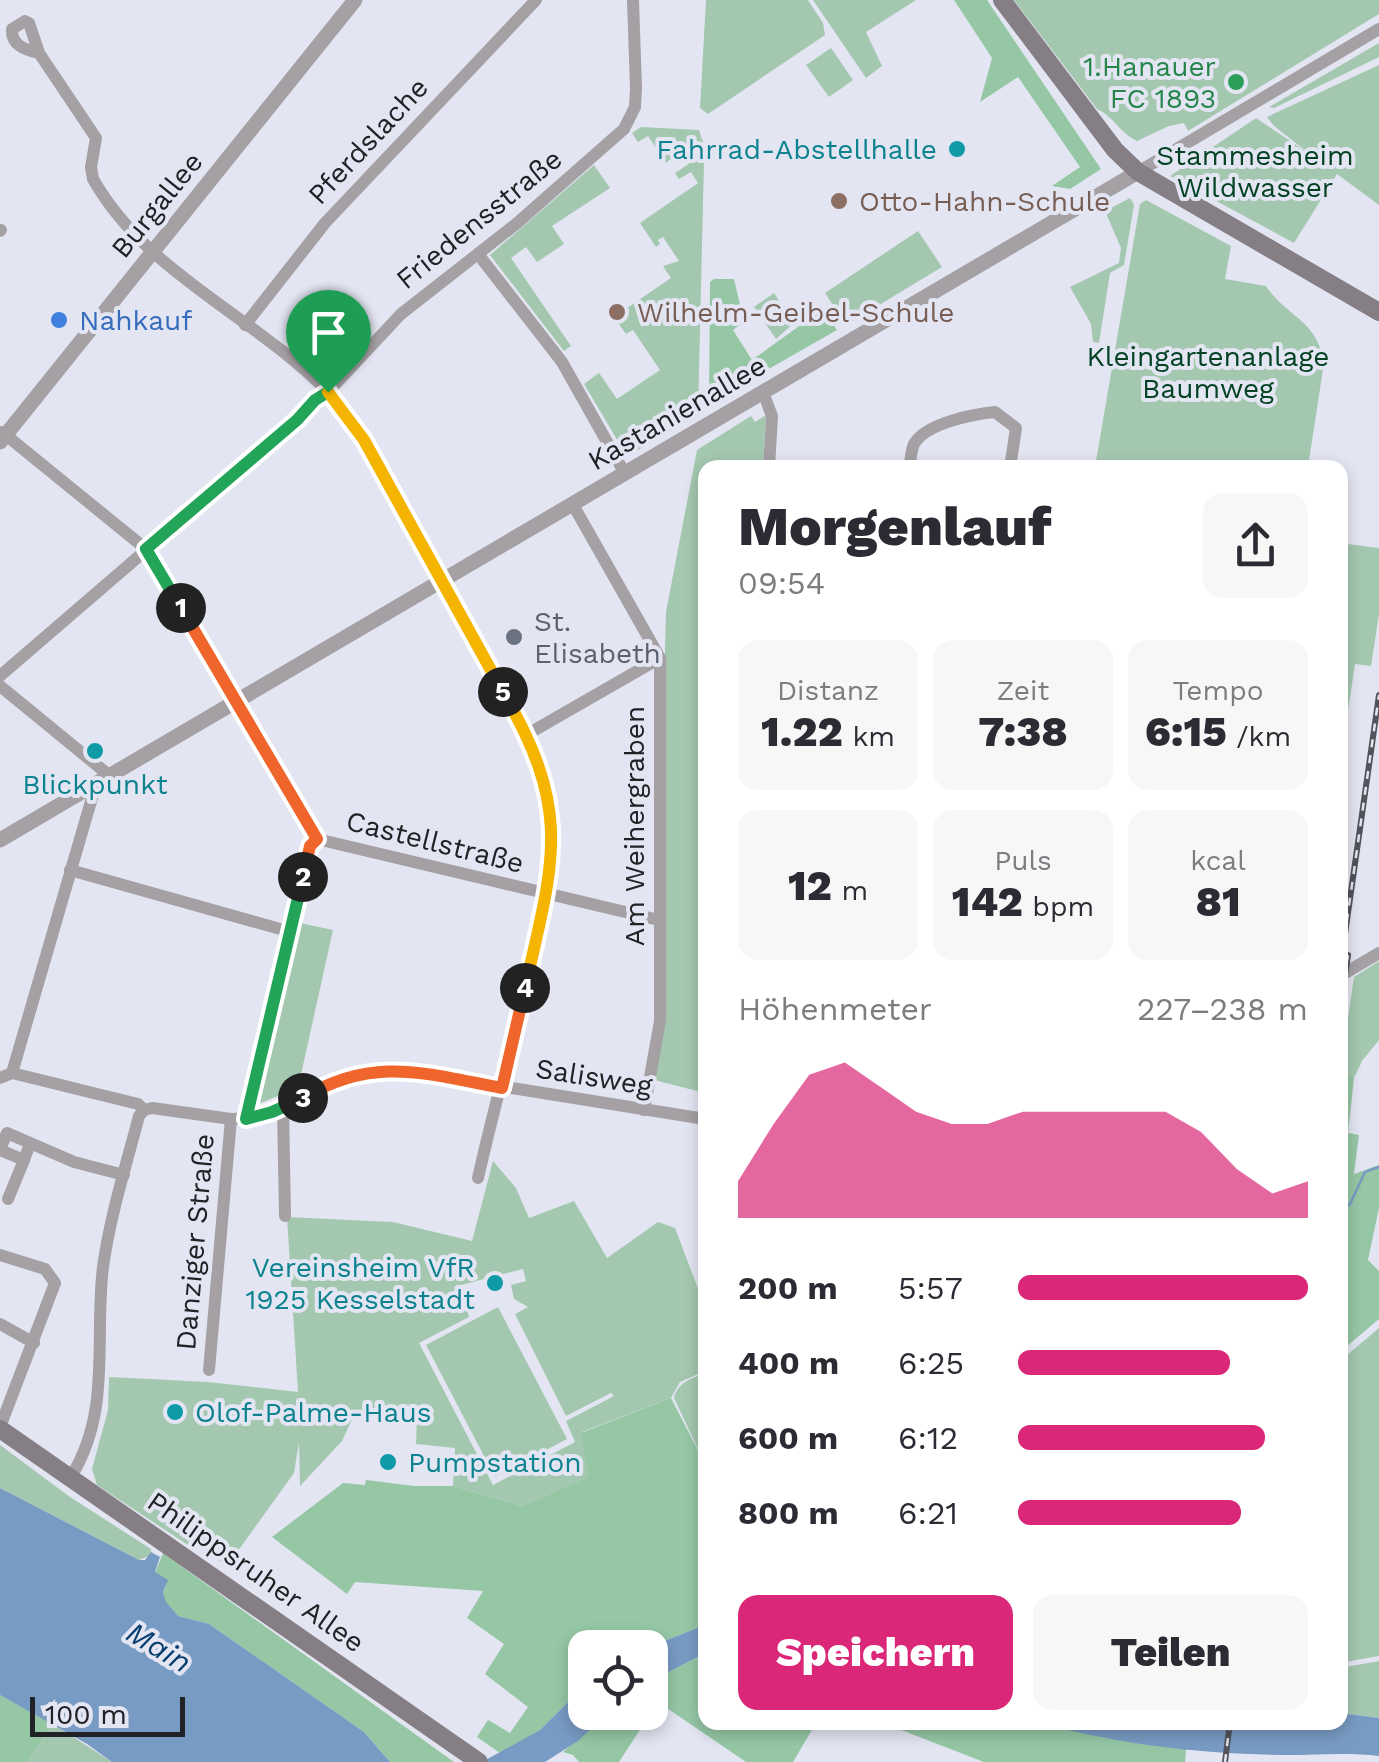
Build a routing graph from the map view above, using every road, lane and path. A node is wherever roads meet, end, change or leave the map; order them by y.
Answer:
1 (354, 0) edge
2 (536, 0) edge
3 (633, 0) edge
4 (1002, 0) edge
5 (1379, 29) edge
6 (39, 53) dead end
7 (1138, 172) junction
8 (151, 252) junction
9 (478, 254) junction
10 (1379, 312) edge
11 (246, 324) junction
12 (328, 392) junction
13 (763, 392) junction
14 (2, 436) edge
15 (769, 460) edge
16 (911, 460) edge
17 (1011, 460) edge
18 (624, 472) junction
19 (572, 504) junction
20 (146, 549) junction
21 (441, 581) junction
22 (660, 658) junction
23 (0, 676) edge
24 (0, 686) edge
25 (236, 703) junction
26 (526, 734) junction
27 (103, 780) junction
28 (317, 839) junction
29 (0, 840) edge
30 (70, 870) junction
31 (546, 894) junction
32 (659, 920) junction
33 (291, 932) junction
34 (1379, 952) edge
35 (1348, 971) edge
36 (6, 1075) edge
37 (502, 1088) junction
38 (283, 1108) junction
39 (144, 1110) junction
40 (644, 1110) junction
41 (231, 1119) junction
42 (246, 1119) junction
43 (698, 1119) edge
44 (30, 1144) junction
45 (0, 1149) edge
46 (24, 1160) junction
47 (124, 1175) junction
48 (478, 1178) dead end
49 (8, 1199) dead end
50 (285, 1216) dead end
51 (0, 1255) edge
52 (0, 1324) edge
53 (34, 1343) junction
54 (208, 1370) dead end
55 (0, 1428) edge
56 (71, 1477) junction
57 (472, 1758) edge

1 - 8 street, Burgallee
2 - 11 street, Pferdslache
3 - 9 street, Friedensstraße
4 - 7 main road
5 - 7 street, Kastanienallee
6 - 8 street
7 - 10 main road
7 - 13 street, Kastanienallee
8 - 11 street
8 - 14 street, Burgallee
9 - 12 street, Friedensstraße
9 - 18 street
11 - 12 street
12 - 20 street, Friedensstraße
12 - 21 street
13 - 15 street
13 - 18 street, Kastanienallee
14 - 20 street
16 - 17 street
18 - 19 street, Kastanienallee
19 - 21 street, Kastanienallee
19 - 22 street, Am Weihergraben
20 - 23 street, Friedensstraße
20 - 25 street
21 - 25 street, Kastanienallee
21 - 26 street
22 - 26 street
22 - 32 street, Am Weihergraben
24 - 27 street
25 - 27 street, Kastanienallee
25 - 28 street
26 - 31 street
27 - 29 street, Kastanienallee
27 - 30 street
28 - 31 street, Castellstraße
28 - 33 street
30 - 33 street
30 - 36 street
31 - 32 street, Castellstraße
31 - 37 street
32 - 40 street, Am Weihergraben
33 - 42 street
34 - 35 street
36 - 39 street, Salisweg
37 - 38 street, Salisweg
37 - 40 street, Salisweg
37 - 48 street
38 - 42 street, Salisweg
38 - 50 street
39 - 41 street, Salisweg
39 - 47 street
40 - 43 street, Salisweg
41 - 42 street, Salisweg
41 - 54 street, Danziger Straße
44 - 45 street
44 - 46 street
44 - 47 street
45 - 46 street
46 - 49 street
47 - 56 street
51 - 53 street
52 - 53 street
53 - 55 street
55 - 56 main road, Philippsruher Allee
56 - 57 main road, Philippsruher Allee

